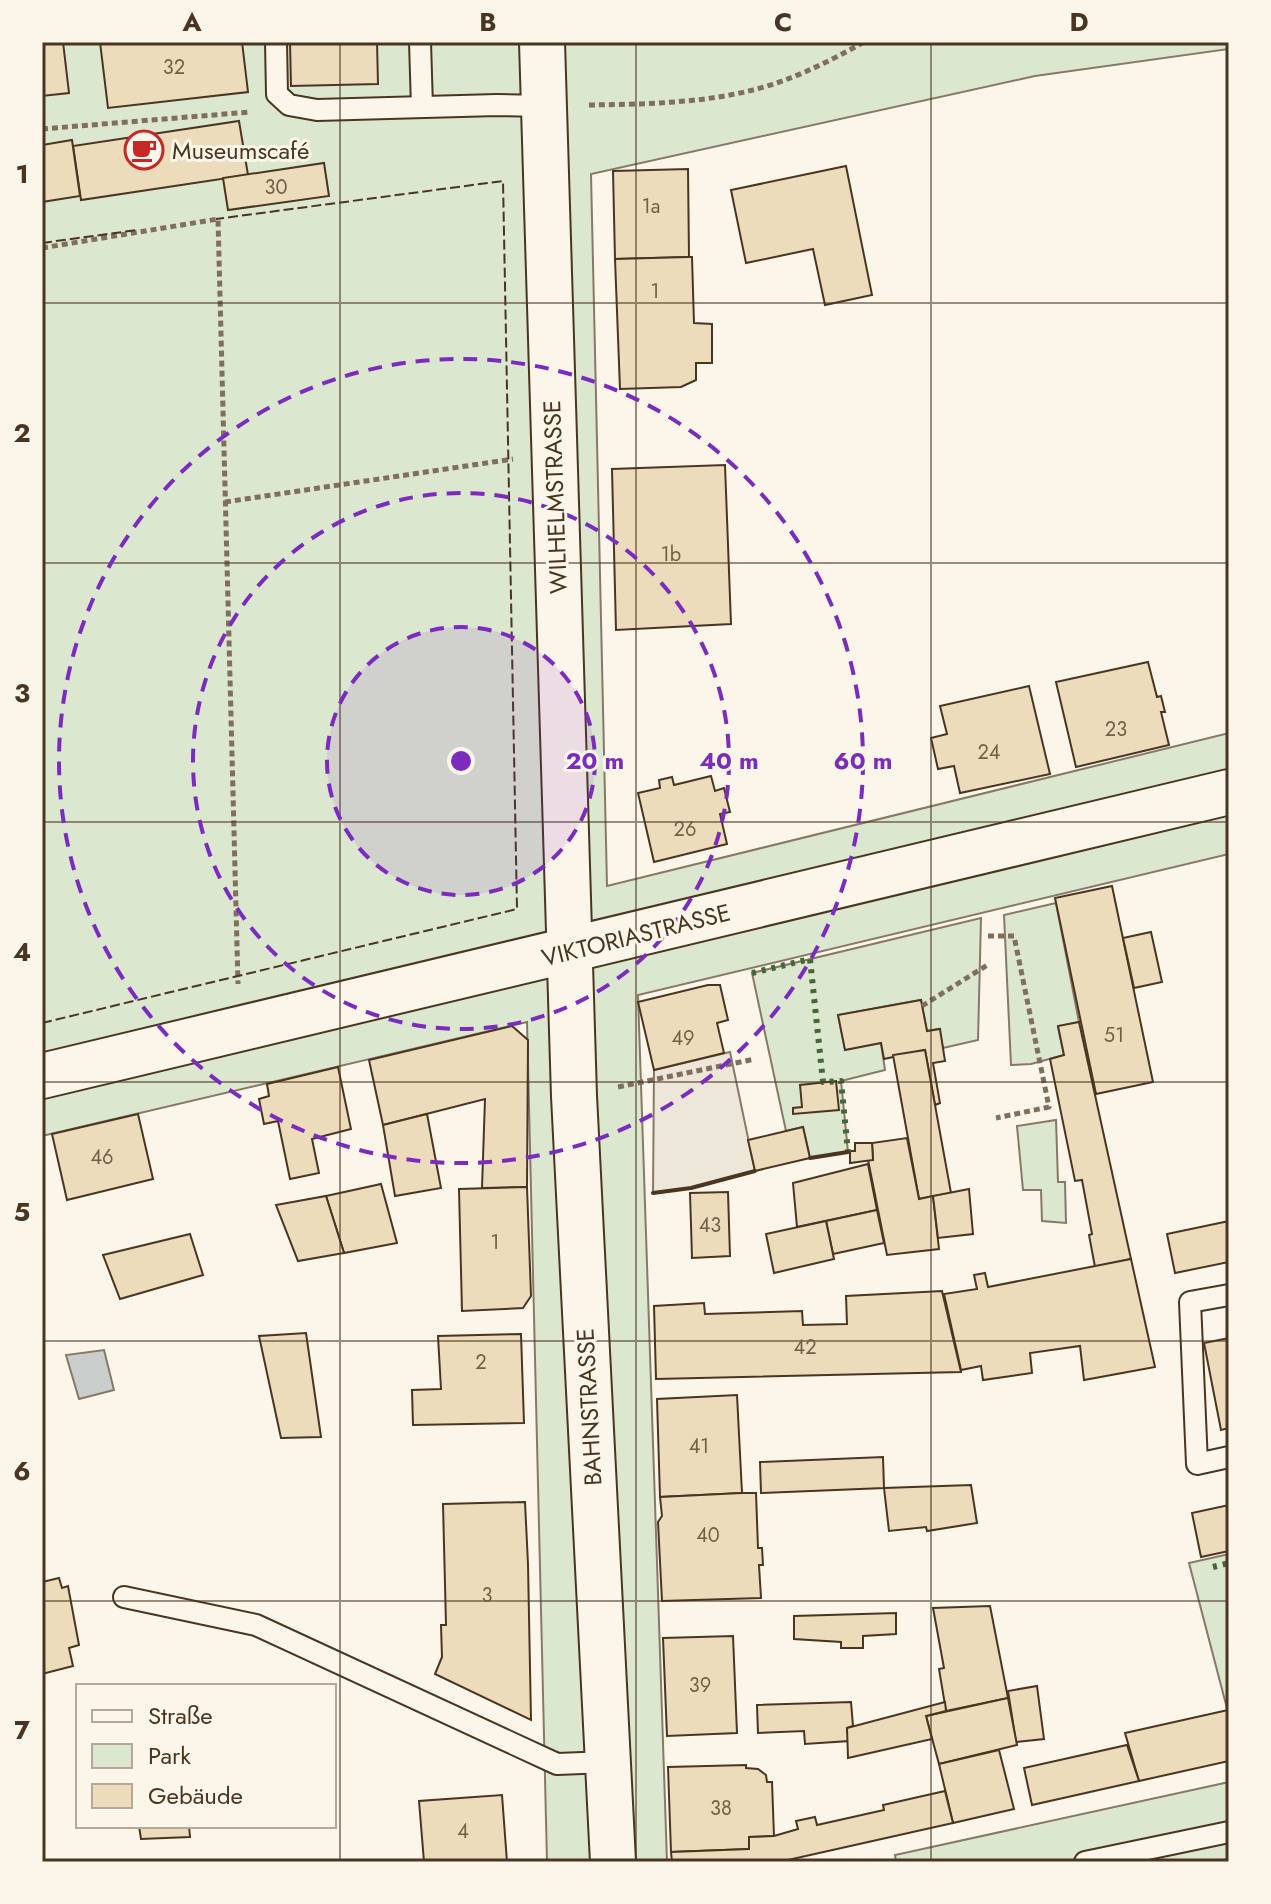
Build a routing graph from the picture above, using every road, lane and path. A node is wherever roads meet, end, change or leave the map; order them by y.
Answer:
1 (276, 42) edge
2 (420, 42) edge
3 (542, 42) edge
4 (864, 42) edge
5 (544, 106) junction
6 (422, 107) junction
7 (42, 248) edge
8 (554, 448) junction
9 (225, 502) junction
10 (1229, 792) edge
11 (988, 936) dead end
12 (569, 952) junction
13 (989, 964) dead end
14 (922, 1006) dead end
15 (239, 1029) junction
16 (755, 1059) dead end
17 (42, 1076) edge
18 (574, 1096) junction
19 (996, 1118) dead end
20 (1229, 1295) edge
21 (1229, 1457) edge
22 (124, 1597) dead end
23 (608, 1762) junction
24 (1229, 1832) edge
25 (613, 1862) edge
26 (1085, 1862) edge

1 - 6 lane
2 - 6 lane
3 - 5 street, WILHELMSTRASSE
4 - 5 path
5 - 6 lane
5 - 8 street, WILHELMSTRASSE
7 - 9 path
8 - 9 path
8 - 12 street, WILHELMSTRASSE
9 - 15 path
10 - 12 street, VIKTORIASTRASSE
11 - 19 path
12 - 15 street, VIKTORIASTRASSE
12 - 18 street, BAHNSTRASSE
13 - 14 path
15 - 17 street, VIKTORIASTRASSE
16 - 18 path
18 - 23 street, BAHNSTRASSE
20 - 21 lane
22 - 23 lane
23 - 25 street, BAHNSTRASSE
24 - 26 lane

